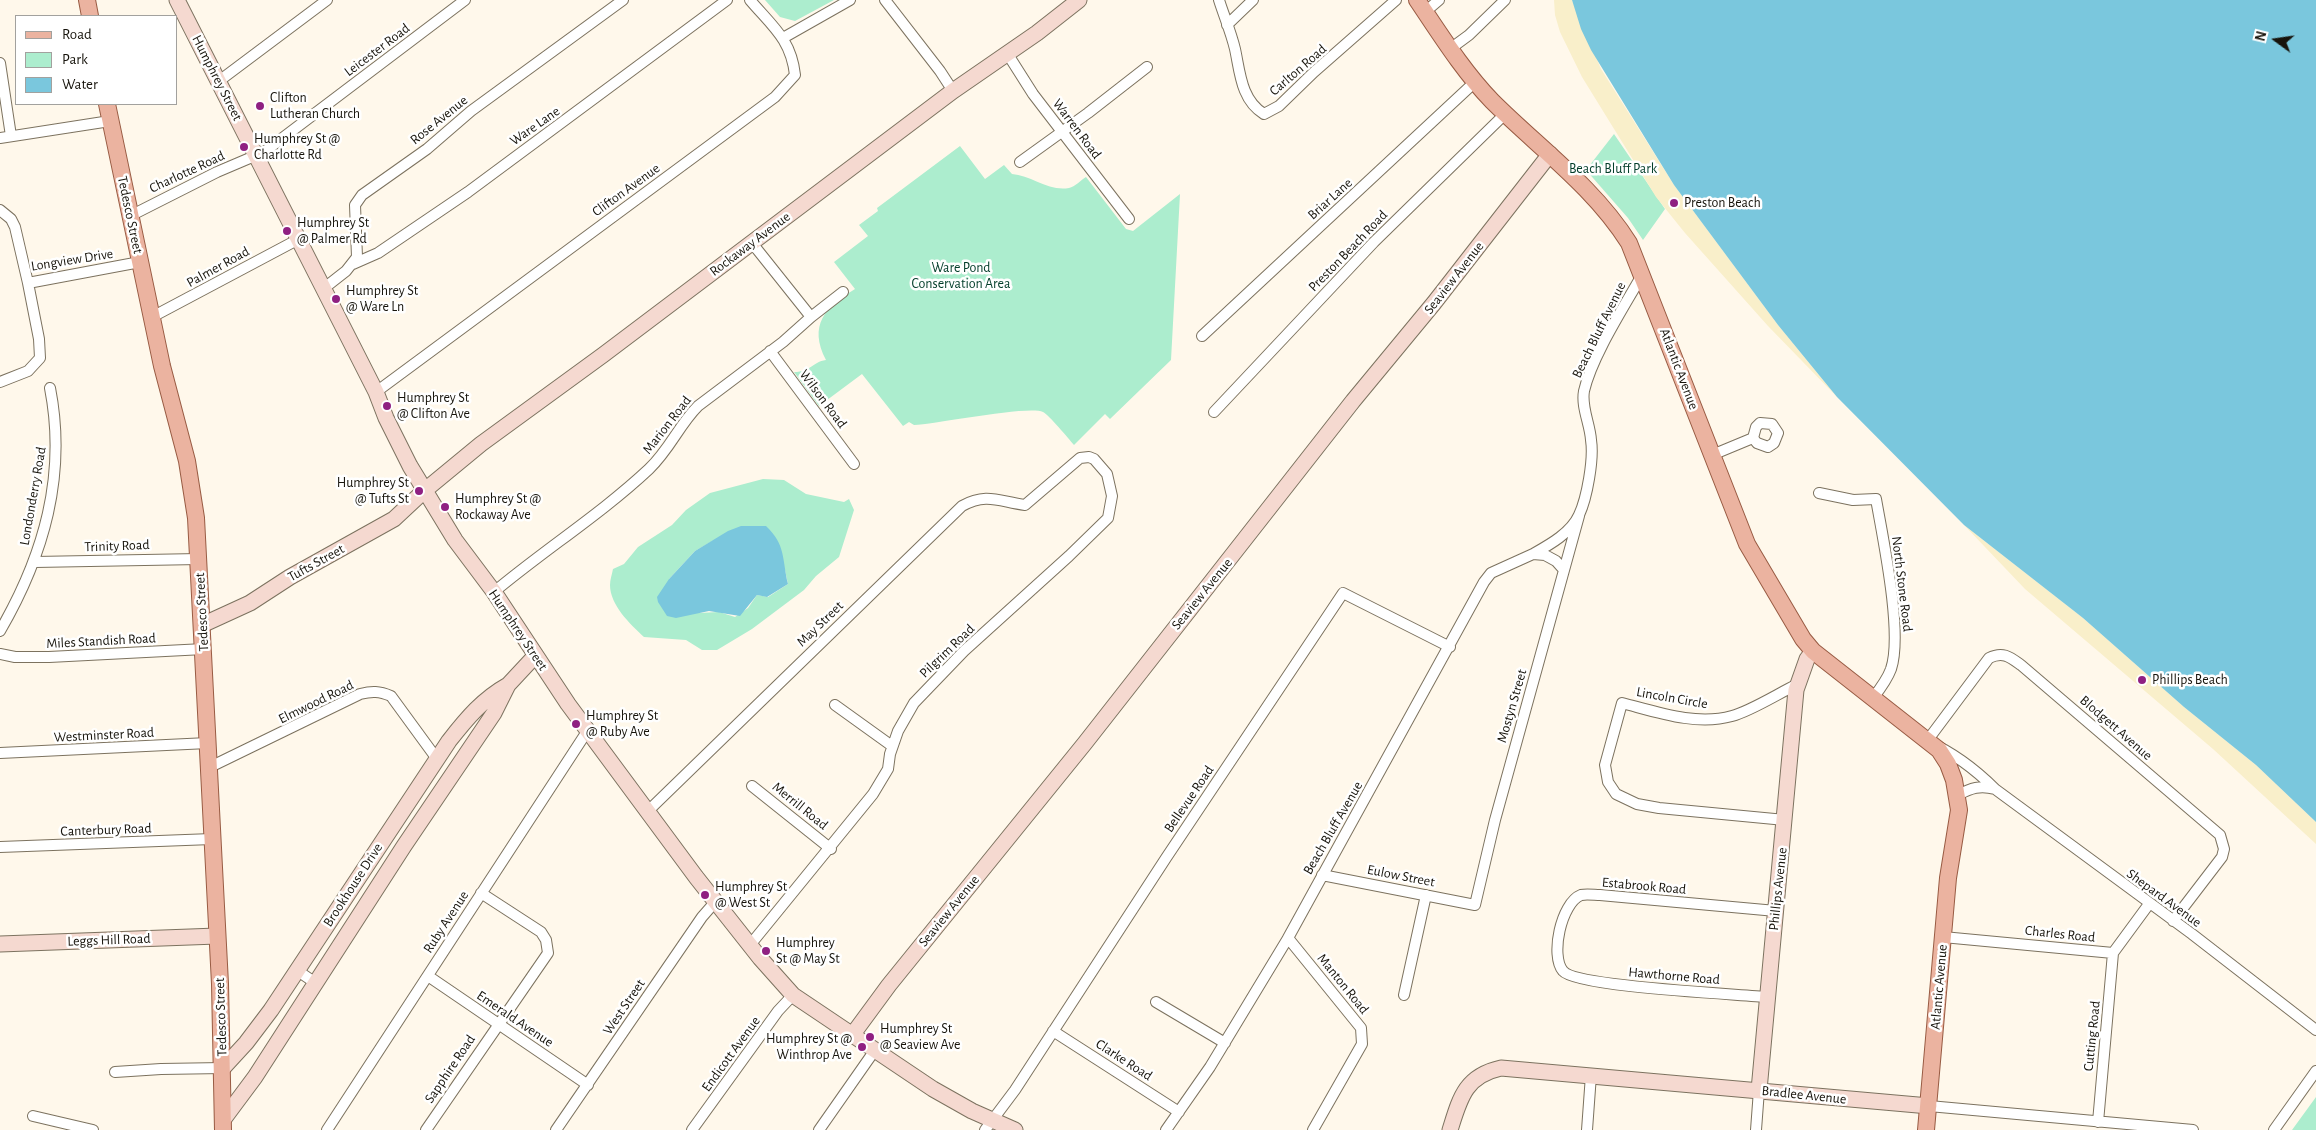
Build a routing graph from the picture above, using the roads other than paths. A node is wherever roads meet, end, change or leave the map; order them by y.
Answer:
1 (87, 0) edge
2 (327, 0) edge
3 (464, 0) edge
4 (623, 0) edge
5 (727, 0) edge
6 (750, 0) edge
7 (850, 0) edge
8 (885, 0) edge
9 (1080, 0) edge
10 (1219, 0) edge
11 (1253, 0) edge
12 (1396, 0) edge
13 (1439, 0) edge
14 (1505, 0) edge
15 (181, 2) edge
16 (1421, 6) edge
17 (90, 15) edge
18 (1227, 25) junction
19 (783, 38) junction
20 (1450, 49) junction
21 (1006, 53) junction
22 (0, 63) edge
23 (1147, 67) dead end
24 (1476, 81) junction
25 (219, 82) junction
26 (953, 91) junction
27 (107, 105) edge
28 (1505, 114) junction
29 (110, 121) junction
30 (1063, 132) junction
31 (11, 136) junction
32 (0, 138) edge
33 (1550, 154) junction
34 (256, 156) junction
35 (1020, 162) dead end
36 (0, 210) edge
37 (130, 216) junction
38 (1128, 219) dead end
39 (297, 240) junction
40 (752, 242) junction
41 (140, 262) junction
42 (353, 264) junction
43 (1642, 275) junction
44 (28, 283) junction
45 (322, 289) junction
46 (843, 292) dead end
47 (152, 317) junction
48 (811, 317) junction
49 (1202, 336) dead end
50 (770, 351) junction
51 (0, 382) edge
52 (50, 388) dead end
53 (376, 392) junction
54 (1214, 412) dead end
55 (1753, 438) dead end
56 (1712, 455) junction
57 (854, 464) dead end
58 (424, 492) junction
59 (1819, 493) dead end
60 (1029, 503) joint
61 (1579, 516) junction
62 (1533, 554) junction
63 (199, 559) junction
64 (35, 562) junction
65 (1564, 570) junction
66 (494, 592) junction
67 (202, 625) junction
68 (0, 631) edge
69 (1450, 647) junction
70 (204, 649) junction
71 (1813, 651) junction
72 (0, 654) edge
73 (535, 656) junction
74 (1798, 684) junction
75 (508, 685) junction
76 (1873, 698) junction
77 (835, 705) dead end
78 (588, 730) junction
79 (1928, 741) junction
80 (208, 743) junction
81 (892, 746) junction
82 (0, 753) edge
83 (437, 759) junction
84 (210, 767) junction
85 (752, 786) dead end
86 (1995, 789) junction
87 (1958, 795) junction
88 (410, 800) junction
89 (648, 811) junction
90 (428, 813) junction
91 (1785, 820) junction
92 (212, 840) junction
93 (1952, 844) junction
94 (0, 847) edge
95 (831, 849) junction
96 (1322, 875) junction
97 (481, 893) junction
98 (1426, 894) junction
99 (716, 901) junction
100 (2149, 904) junction
101 (1475, 905) joint
102 (1776, 911) junction
103 (2173, 921) junction
104 (217, 936) junction
105 (1943, 937) junction
106 (1288, 938) junction
107 (0, 944) edge
108 (750, 945) junction
109 (2113, 953) junction
110 (298, 971) junction
111 (428, 976) junction
112 (1579, 979) joint
113 (317, 984) junction
114 (793, 994) junction
115 (1404, 996) dead end
116 (1767, 997) junction
117 (1156, 1002) dead end
118 (498, 1024) junction
119 (2316, 1030) edge
120 (1053, 1031) junction
121 (853, 1034) junction
122 (1225, 1042) junction
123 (875, 1050) junction
124 (223, 1068) junction
125 (2316, 1071) edge
126 (114, 1072) dead end
127 (1591, 1075) junction
128 (588, 1085) junction
129 (1759, 1090) junction
130 (1928, 1106) junction
131 (1179, 1112) junction
132 (32, 1116) dead end
133 (2098, 1122) junction
134 (223, 1125) edge
135 (989, 1125) edge
136 (558, 1129) edge
137 (93, 1130) edge
138 (327, 1130) edge
139 (426, 1130) edge
140 (692, 1130) edge
141 (819, 1130) edge
142 (1015, 1130) edge
143 (1166, 1130) edge
144 (1314, 1130) edge
145 (1450, 1130) edge
146 (1587, 1130) edge
147 (1756, 1130) edge
148 (1926, 1130) edge
149 (2193, 1130) edge
150 (2274, 1130) edge

1 - 17 main road
2 - 25 street
3 - 34 street, Leicester Road
4 - 42 street, Rose Avenue
5 - 42 street, Ware Lane
6 - 19 street
7 - 19 street
8 - 26 street
9 - 21 street, Rockaway Avenue
10 - 18 street, Carlton Road
11 - 18 street
12 - 18 street, Carlton Road
13 - 16 street
14 - 20 street
15 - 25 street, Humphrey Street
16 - 20 main road, Atlantic Avenue
19 - 53 street, Clifton Avenue
20 - 24 main road, Atlantic Avenue
21 - 26 street, Rockaway Avenue
21 - 30 street, Warren Road
22 - 31 street
23 - 30 street
24 - 28 main road, Atlantic Avenue
24 - 49 street, Briar Lane
25 - 34 street, Humphrey Street
26 - 40 street, Rockaway Avenue
27 - 29 main road, Tedesco Street
28 - 33 main road, Atlantic Avenue
28 - 54 street, Preston Beach Road
29 - 31 street
29 - 37 main road, Tedesco Street
30 - 35 street
30 - 38 street, Warren Road
31 - 32 street
33 - 43 main road, Atlantic Avenue
33 - 121 street, Seaview Avenue
34 - 37 street, Charlotte Road
34 - 39 street, Humphrey Street
36 - 44 street, Longview Drive
37 - 41 main road, Tedesco Street
39 - 45 street, Humphrey Street
39 - 47 street, Palmer Road
40 - 48 street
40 - 58 street, Rockaway Avenue
41 - 44 street, Longview Drive
41 - 47 main road, Tedesco Street
42 - 45 street
43 - 56 main road, Atlantic Avenue
43 - 61 street, Beach Bluff Avenue
44 - 51 street
45 - 53 street, Humphrey Street
46 - 48 street, Marion Road
47 - 63 main road, Tedesco Street
48 - 50 street, Marion Road
50 - 57 street, Wilson Road
50 - 66 street, Marion Road
52 - 64 street, Londonderry Road
53 - 58 street, Humphrey Street
55 - 56 street
56 - 71 main road, Atlantic Avenue
58 - 66 street, Humphrey Street
58 - 67 street, Tufts Street
59 - 76 street, North Stone Road
60 - 81 street, Pilgrim Road
60 - 89 street, May Street
61 - 62 street, Beach Bluff Avenue
61 - 65 street, Mostyn Street
62 - 65 street
62 - 69 street, Beach Bluff Avenue
63 - 64 street, Trinity Road
63 - 67 main road, Tedesco Street
64 - 68 street, Londonderry Road
65 - 101 street, Mostyn Street
66 - 73 street, Humphrey Street
67 - 70 main road, Tedesco Street
69 - 96 street, Beach Bluff Avenue
69 - 120 street, Bellevue Road
70 - 72 street, Miles Standish Road
70 - 80 main road, Tedesco Street
71 - 74 street, Phillips Avenue
71 - 76 main road, Atlantic Avenue
73 - 75 street, Brookhouse Drive
73 - 78 street, Humphrey Street
74 - 91 street, Phillips Avenue
74 - 91 street, Lincoln Circle
75 - 83 street, Brookhouse Drive
75 - 90 street, Brookhouse Drive
76 - 79 main road, Atlantic Avenue
77 - 81 street
78 - 89 street, Humphrey Street
78 - 97 street, Ruby Avenue
79 - 86 street, Shepard Avenue
79 - 87 main road, Atlantic Avenue
79 - 93 main road, Atlantic Avenue
79 - 103 street, Blodgett Avenue
80 - 82 street, Westminster Road
80 - 84 main road, Tedesco Street
81 - 95 street, Pilgrim Road
83 - 84 street, Elmwood Road
83 - 88 street, Brookhouse Drive
84 - 92 main road, Tedesco Street
85 - 95 street, Merrill Road
86 - 87 street
86 - 100 street, Shepard Avenue
87 - 93 main road, Atlantic Avenue
88 - 90 street
88 - 110 street, Brookhouse Drive
89 - 99 street, Humphrey Street
90 - 113 street, Brookhouse Drive
91 - 102 street, Phillips Avenue
92 - 94 street, Canterbury Road
92 - 104 main road, Tedesco Street
93 - 105 main road, Atlantic Avenue
95 - 108 street, Pilgrim Road
96 - 98 street, Eulow Street
96 - 106 street, Beach Bluff Avenue
97 - 111 street, Ruby Avenue
97 - 118 street, Sapphire Road
98 - 101 street, Eulow Street
98 - 115 street
99 - 108 street, Humphrey Street
99 - 128 street, West Street
100 - 103 street, Shepard Avenue
100 - 109 street, Charles Road
102 - 112 street, Estabrook Road
102 - 116 street, Phillips Avenue
103 - 119 street, Shepard Avenue
104 - 107 street, Leggs Hill Road
104 - 124 main road, Tedesco Street
105 - 109 street, Charles Road
105 - 130 main road, Atlantic Avenue
106 - 122 street, Beach Bluff Avenue
106 - 144 street, Manton Road
108 - 114 street, Humphrey Street
109 - 133 street, Cutting Road
110 - 113 street
110 - 124 street, Brookhouse Drive
111 - 118 street, Emerald Avenue
111 - 138 street, Ruby Avenue
112 - 116 street, Hawthorne Road
113 - 134 street, Brookhouse Drive
114 - 121 street, Humphrey Street
114 - 140 street, Endicott Avenue
116 - 129 street, Phillips Avenue
117 - 122 street
118 - 128 street, Emerald Avenue
118 - 139 street, Sapphire Road
120 - 131 street, Clarke Road
120 - 135 street, Bellevue Road
121 - 123 street, Humphrey Street
122 - 131 street, Beach Bluff Avenue
123 - 135 street, Humphrey Street
123 - 141 street
124 - 126 street
124 - 134 main road, Tedesco Street
125 - 150 street
127 - 129 street, Bradlee Avenue
127 - 145 street, Bradlee Avenue
127 - 146 street
128 - 136 street, West Street
129 - 130 street, Bradlee Avenue
129 - 147 street, Phillips Avenue
130 - 133 street, Bradlee Avenue
130 - 148 main road, Atlantic Avenue
131 - 143 street, Beach Bluff Avenue
132 - 137 street
133 - 149 street, Bradlee Avenue
135 - 142 street, Humphrey Street

